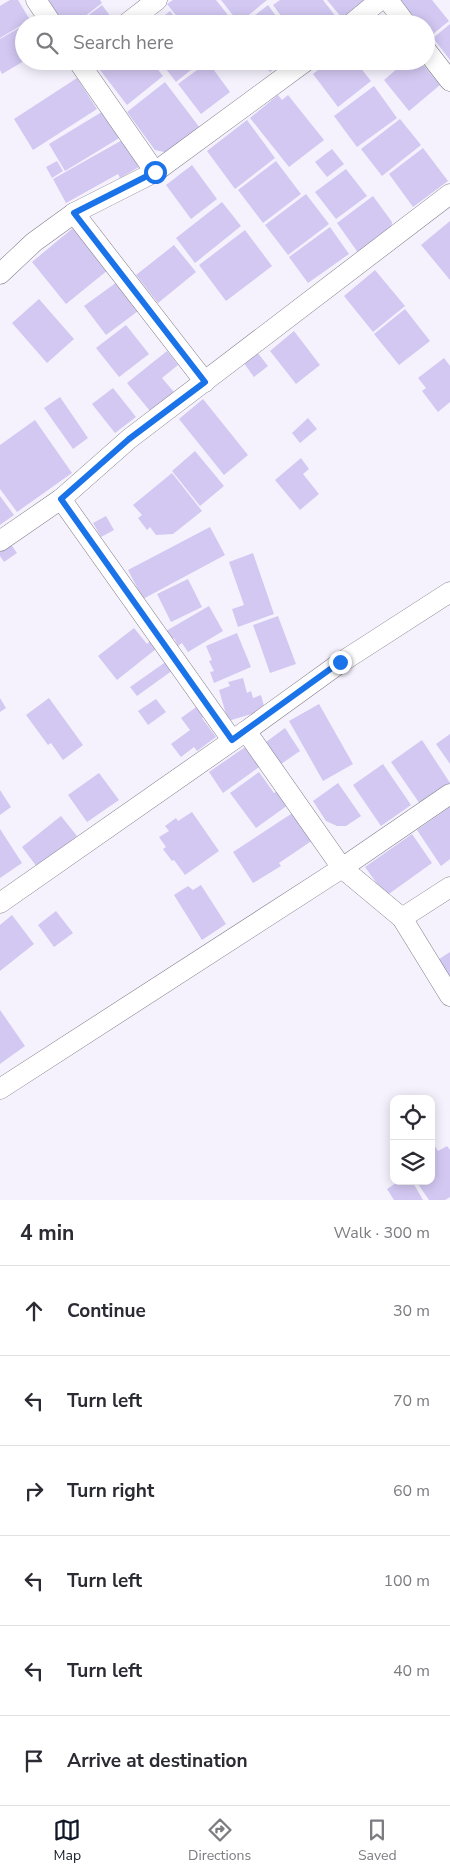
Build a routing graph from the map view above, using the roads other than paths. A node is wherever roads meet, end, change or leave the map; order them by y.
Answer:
1 (36, 0) edge
2 (157, 0) edge
3 (380, 0) edge
4 (388, 0) edge
5 (46, 15) edge
6 (138, 15) edge
7 (362, 15) edge
8 (399, 15) edge
9 (435, 62) edge
10 (84, 70) edge
11 (294, 70) edge
12 (450, 81) edge
13 (155, 172) junction
14 (450, 194) edge
15 (74, 213) junction
16 (0, 274) edge
17 (205, 382) junction
18 (61, 499) junction
19 (0, 541) edge
20 (450, 592) edge
21 (239, 736) junction
22 (450, 794) edge
23 (342, 868) junction
24 (450, 887) edge
25 (0, 903) edge
26 (402, 918) junction
27 (450, 996) edge
28 (0, 1089) edge

1 - 5 street
2 - 6 street
3 - 7 street
4 - 8 street
9 - 12 street
10 - 13 street
11 - 13 street
13 - 15 street
14 - 17 street
15 - 16 street
15 - 17 street
17 - 18 street
18 - 19 street
18 - 21 street
20 - 21 street
21 - 23 street
21 - 25 street
22 - 23 street
23 - 26 street
23 - 28 street
24 - 26 street
26 - 27 street

